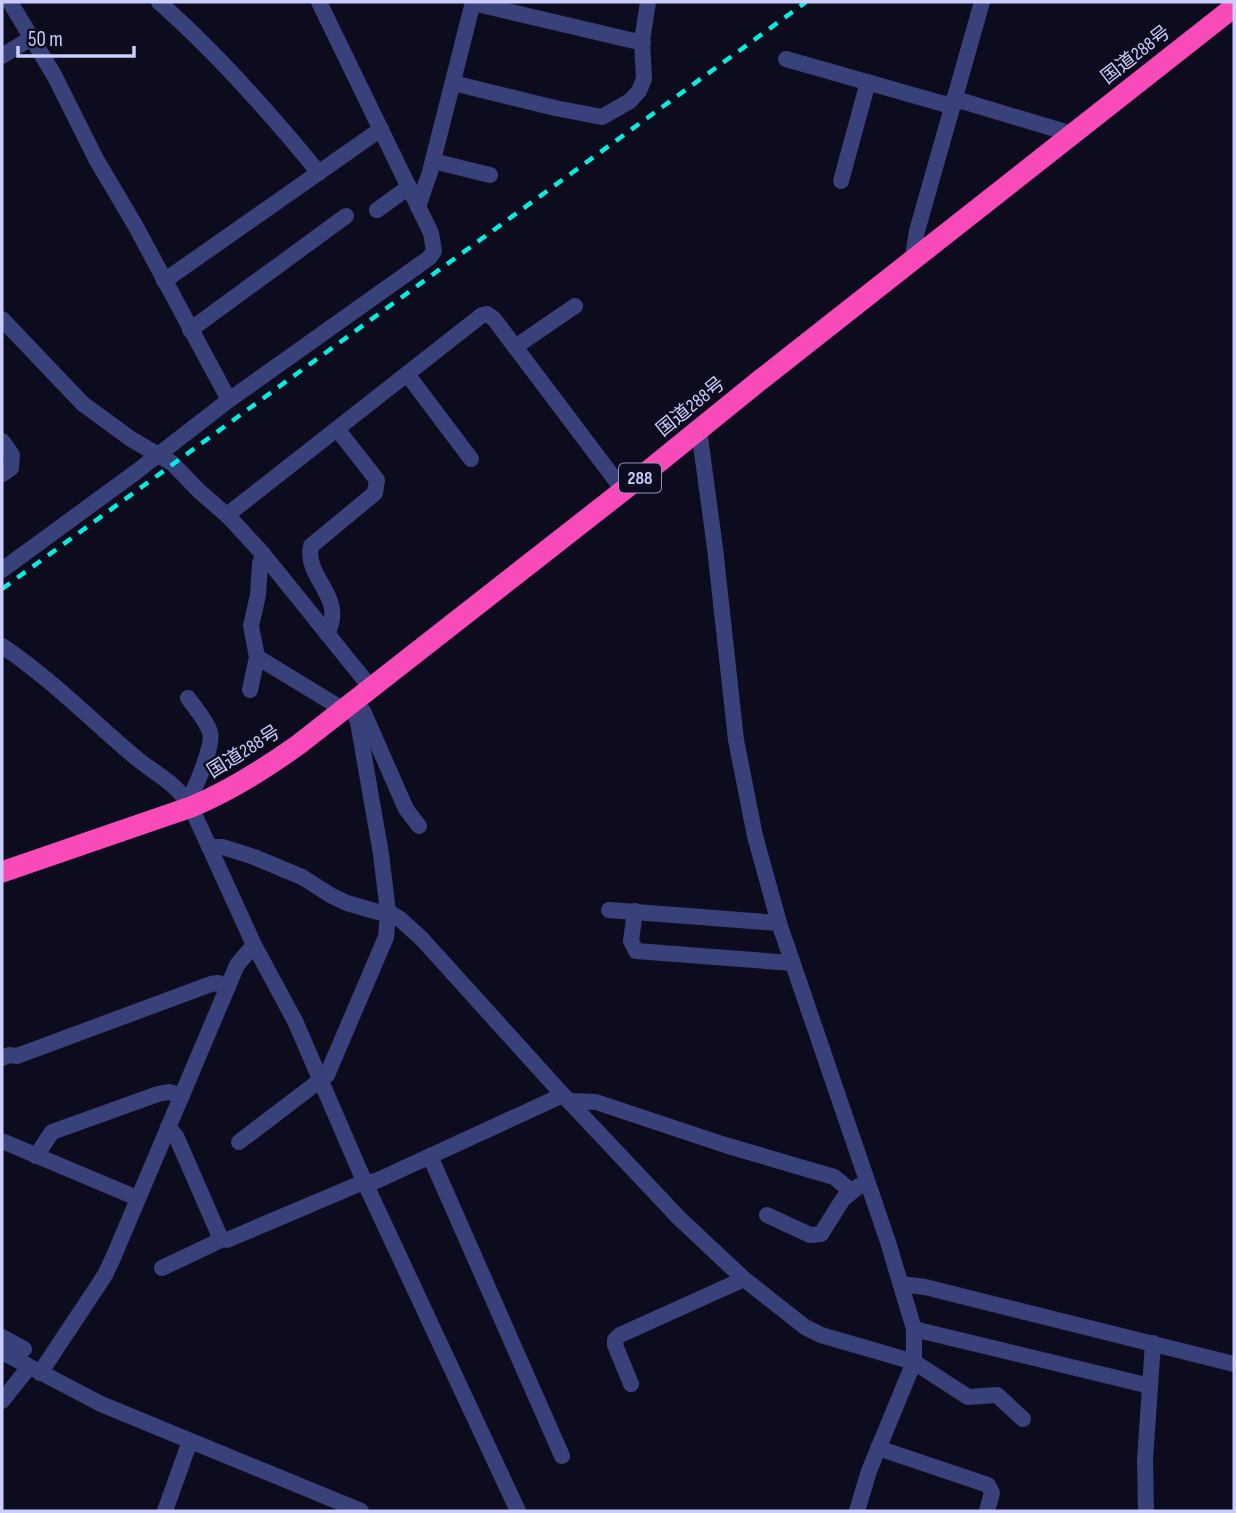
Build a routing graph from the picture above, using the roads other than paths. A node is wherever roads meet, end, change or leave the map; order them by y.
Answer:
1 (10, 2) edge
2 (159, 2) edge
3 (319, 2) edge
4 (648, 2) edge
5 (982, 2) edge
6 (473, 3) edge
7 (1234, 7) edge
8 (33, 37) junction
9 (643, 43) junction
10 (2, 55) edge
11 (786, 59) dead end
12 (868, 82) junction
13 (453, 83) junction
14 (953, 103) junction
15 (381, 129) junction
16 (1072, 134) junction
17 (433, 161) junction
18 (319, 173) junction
19 (490, 175) dead end
20 (841, 181) dead end
21 (409, 187) junction
22 (418, 207) junction
23 (377, 210) dead end
24 (346, 216) dead end
25 (916, 257) junction
26 (164, 281) junction
27 (575, 306) dead end
28 (2, 319) edge
29 (190, 330) junction
30 (515, 347) junction
31 (407, 374) junction
32 (229, 400) junction
33 (337, 429) junction
34 (699, 430) junction
35 (2, 441) edge
36 (158, 454) junction
37 (471, 459) dead end
38 (2, 474) edge
39 (623, 490) junction
40 (227, 515) junction
41 (263, 554) junction
42 (4, 563) edge
43 (327, 634) junction
44 (2, 646) edge
45 (257, 657) junction
46 (250, 690) dead end
47 (188, 698) dead end
48 (356, 701) junction
49 (189, 804) junction
50 (419, 826) dead end
51 (209, 848) junction
52 (2, 872) edge
53 (609, 909) dead end
54 (635, 911) junction
55 (388, 912) junction
56 (779, 923) junction
57 (254, 945) junction
58 (792, 963) junction
59 (228, 987) junction
60 (2, 1058) edge
61 (321, 1081) junction
62 (182, 1096) junction
63 (566, 1098) junction
64 (168, 1127) junction
65 (2, 1142) edge
66 (239, 1142) dead end
67 (36, 1156) junction
68 (430, 1156) junction
69 (365, 1183) junction
70 (868, 1183) junction
71 (851, 1191) junction
72 (137, 1198) junction
73 (767, 1215) dead end
74 (223, 1239) junction
75 (162, 1268) dead end
76 (744, 1279) junction
77 (901, 1284) junction
78 (914, 1329) junction
79 (2, 1337) edge
80 (1153, 1343) junction
81 (24, 1349) dead end
82 (2, 1352) edge
83 (914, 1362) junction
84 (1234, 1364) edge
85 (35, 1370) junction
86 (631, 1384) dead end
87 (1150, 1386) junction
88 (2, 1401) edge
89 (1024, 1419) dead end
90 (190, 1441) junction
91 (878, 1448) junction
92 (562, 1456) dead end
93 (165, 1511) edge
94 (361, 1511) edge
95 (518, 1511) edge
96 (857, 1511) edge
97 (987, 1511) edge
98 (1146, 1511) edge

1 - 8 street
2 - 18 street
3 - 15 street
4 - 9 street
5 - 14 street
6 - 9 street
6 - 13 street
7 - 16 highway, 国道288号 / 288
8 - 10 street
8 - 26 street
9 - 13 street
11 - 12 street
12 - 14 street
12 - 20 street
13 - 17 street
14 - 16 street
14 - 25 street
15 - 18 street
15 - 21 street
16 - 25 highway, 国道288号 / 288
17 - 19 street
17 - 22 street
18 - 26 street
21 - 22 street
21 - 23 street
22 - 32 street
24 - 29 street
25 - 34 highway, 国道288号 / 288
26 - 29 street
27 - 30 street
28 - 36 street
29 - 32 street
30 - 31 street
30 - 39 street
31 - 33 street
31 - 37 street
32 - 36 street
33 - 40 street
33 - 43 street
34 - 39 highway, 国道288号 / 288
34 - 56 street
35 - 38 street
36 - 40 street
36 - 42 street
39 - 48 highway, 国道288号 / 288
40 - 41 street
41 - 43 street
41 - 45 street
43 - 48 street
44 - 49 street
45 - 46 street
45 - 48 street
47 - 49 street
48 - 49 highway, 国道288号 / 288
48 - 50 street
48 - 55 street
49 - 51 street
49 - 52 highway, 国道288号 / 288
51 - 55 street
51 - 57 street
53 - 54 street
54 - 56 street
54 - 58 street
55 - 61 street
55 - 63 street
56 - 58 street
57 - 59 street
57 - 61 street
58 - 70 street
59 - 60 street
59 - 62 street
61 - 66 street
61 - 69 street
62 - 64 street
62 - 67 street
63 - 68 street
63 - 71 street
63 - 76 street
64 - 72 street
64 - 74 street
65 - 67 street
67 - 72 street
68 - 69 street
68 - 92 street
69 - 74 street
69 - 95 street
70 - 71 street
70 - 77 street
71 - 73 street
72 - 85 street
74 - 75 street
76 - 83 street
76 - 86 street
77 - 78 street
77 - 80 street
78 - 83 street
78 - 87 street
79 - 81 street
80 - 84 street
80 - 87 street
82 - 85 street
83 - 89 street
83 - 91 street
85 - 88 street
85 - 90 street
87 - 98 street
90 - 93 street
90 - 94 street
91 - 96 street
91 - 97 street

